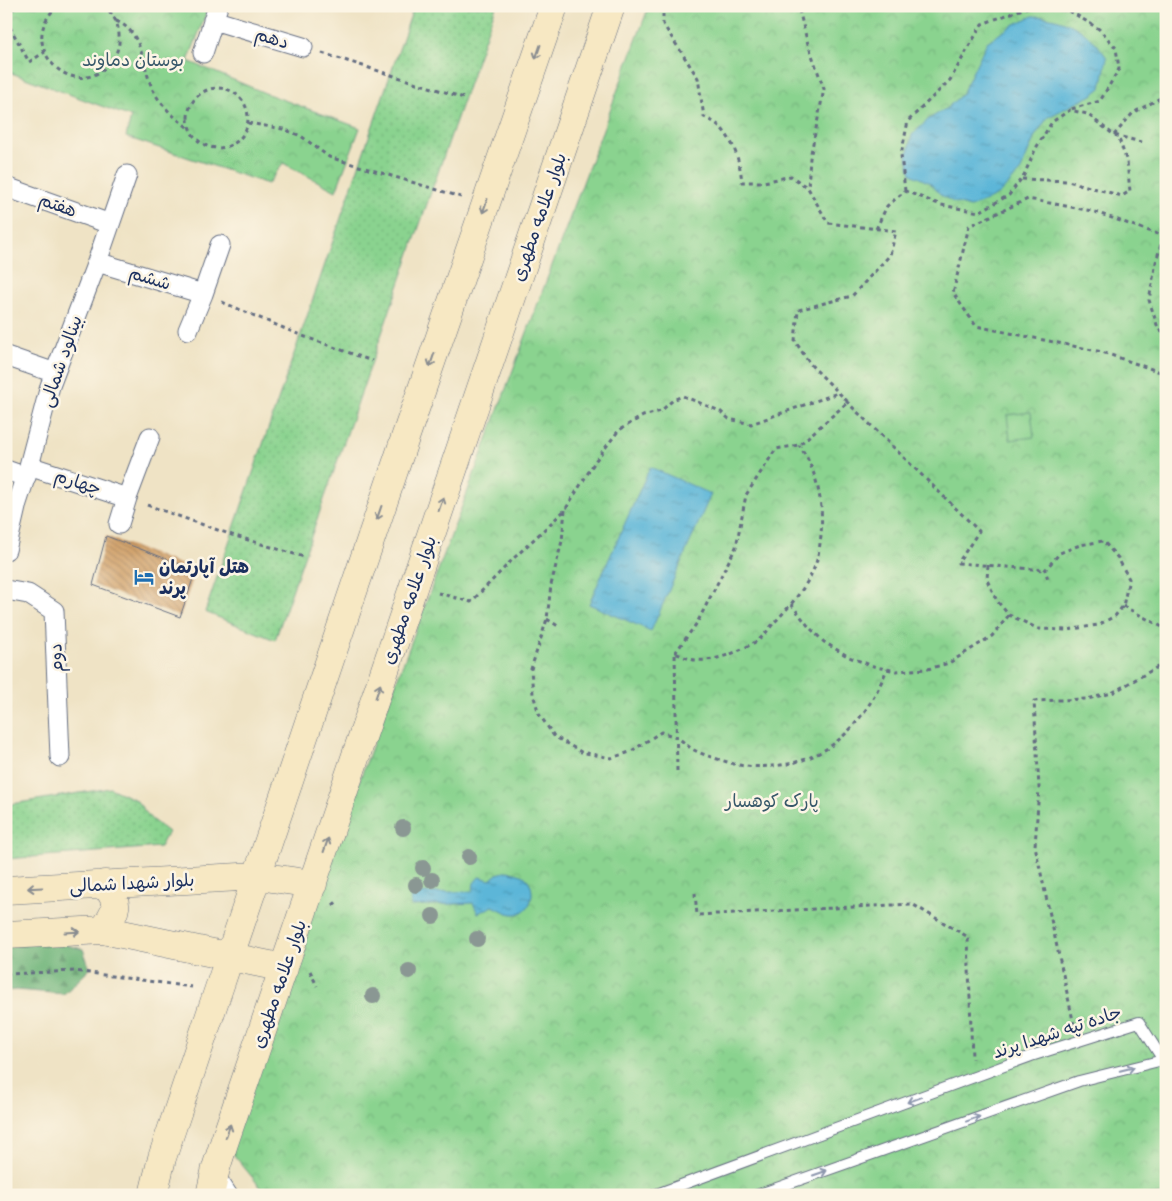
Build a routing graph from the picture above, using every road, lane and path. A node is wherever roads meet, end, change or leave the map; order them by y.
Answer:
1 (58, 6) edge
2 (104, 6) edge
3 (554, 6) edge
4 (611, 6) edge
5 (663, 6) edge
6 (798, 6) edge
7 (1031, 6) edge
8 (1054, 6) edge
9 (16, 7) edge
10 (215, 13) edge
11 (6, 14) edge
12 (6, 20) edge
13 (116, 21) junction
14 (302, 47) joint
15 (44, 52) junction
16 (203, 53) dead end
17 (1166, 95) edge
18 (464, 98) dead end
19 (1070, 110) junction
20 (248, 123) junction
21 (191, 130) junction
22 (1116, 135) junction
23 (1145, 143) dead end
24 (126, 175) dead end
25 (1022, 179) junction
26 (6, 187) edge
27 (808, 188) junction
28 (905, 191) junction
29 (485, 204) junction
30 (110, 224) junction
31 (876, 229) junction
32 (1165, 237) edge
33 (220, 245) dead end
34 (98, 262) junction
35 (203, 294) junction
36 (188, 330) dead end
37 (1166, 334) edge
38 (6, 356) edge
39 (372, 361) dead end
40 (55, 373) junction
41 (1166, 374) edge
42 (838, 393) junction
43 (843, 397) junction
44 (150, 436) dead end
45 (800, 445) junction
46 (6, 470) edge
47 (28, 472) junction
48 (127, 498) junction
49 (565, 510) junction
50 (119, 524) dead end
51 (6, 550) edge
52 (304, 557) dead end
53 (988, 565) junction
54 (1045, 570) junction
55 (1049, 582) dead end
56 (413, 586) junction
57 (6, 590) edge
58 (791, 604) junction
59 (1123, 606) junction
60 (1009, 615) junction
61 (546, 618) junction
62 (558, 626) dead end
63 (1166, 629) edge
64 (674, 653) junction
65 (1166, 662) edge
66 (887, 669) junction
67 (676, 737) junction
68 (60, 758) dead end
69 (677, 771) dead end
70 (258, 876) junction
71 (104, 884) junction
72 (313, 884) junction
73 (6, 890) edge
74 (696, 893) dead end
75 (102, 930) junction
76 (6, 935) edge
77 (230, 956) junction
78 (284, 968) junction
79 (6, 974) edge
80 (218, 991) junction
81 (1078, 1041) junction
82 (973, 1078) junction
83 (216, 1168) junction
84 (153, 1195) edge
85 (210, 1195) edge
86 (233, 1195) edge
87 (654, 1195) edge
88 (757, 1195) edge

1 - 15 path
2 - 13 path
3 -> 29 main road
56 -> 4 main road, بلوار علامه مطهری
5 - 27 path
6 - 27 path
7 - 28 path
8 - 19 path
9 - 11 path
10 - 14 street, دهم
10 - 16 street
12 - 15 path
13 - 15 path
13 - 21 path
14 - 18 path
17 - 22 path
19 - 22 path
19 - 25 path
20 - 21 path
20 - 21 path
20 - 29 path
22 - 23 path
22 - 25 path
24 - 30 street, بینالود شمالی
25 - 28 path
26 - 30 street, هفتم
27 - 31 path
28 - 31 path
29 -> 70 main road
30 - 34 street, بینالود شمالی
31 - 42 path
32 - 37 path
32 - 41 path
33 - 35 street
34 - 35 street, ششم
34 - 40 street, بینالود شمالی
35 - 36 street
35 - 39 path
38 - 40 street
40 - 47 street, بینالود شمالی
42 - 43 path
42 - 49 path
43 - 45 path
43 - 53 path
44 - 48 street
45 - 58 path
45 - 64 path
46 - 47 street, چهارم
47 - 48 street, چهارم
47 - 51 street, بینالود شمالی
48 - 50 street
48 - 52 path
49 - 56 path
49 - 61 path
53 - 54 path
53 - 60 path
54 - 55 path
54 - 59 path
72 -> 56 main road, بلوار علامه مطهری
57 - 68 street, دوم
58 - 64 path
58 - 66 path
59 - 60 path
59 - 63 path
60 - 66 path
61 - 62 path
61 - 67 path
64 - 67 path
65 - 81 path
66 - 67 path
67 - 69 path
70 - 71 main road, بلوار شهدا شمالی
70 - 72 main road, بلوار شهدا شمالی
70 - 77 main road
71 -> 73 main road, بلوار شهدا شمالی
71 - 75 main road
72 - 78 main road, بلوار علامه مطهری
74 - 82 path
76 -> 75 main road
75 - 77 main road
77 - 78 main road
77 - 80 main road
83 -> 78 main road, بلوار علامه مطهری
79 - 80 path
80 - 84 main road
81 - 82 lane, جاده تپه شهدا پرند
88 -> 81 lane, جاده تپه شهدا پرند
82 -> 87 lane, جاده تپه شهدا پرند
83 - 85 main road, بلوار علامه مطهری
83 - 86 lane

